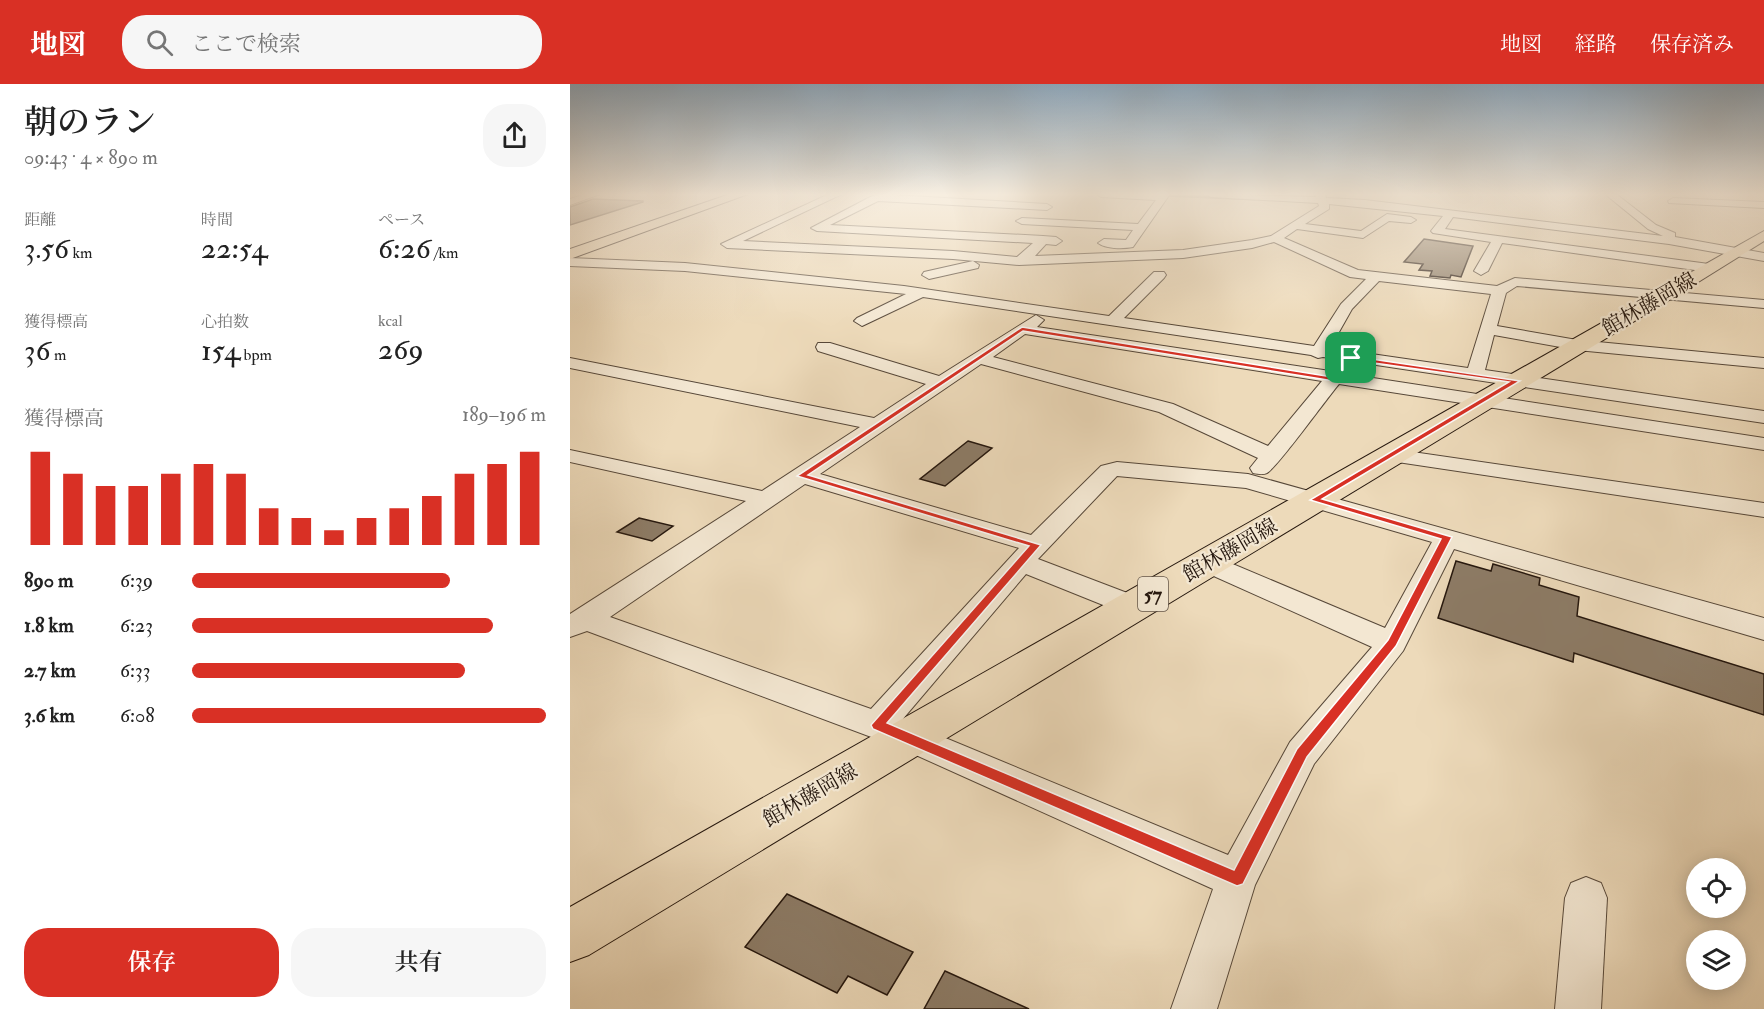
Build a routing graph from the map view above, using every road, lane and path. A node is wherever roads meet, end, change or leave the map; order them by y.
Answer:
1 (618, 237) edge
2 (742, 237) edge
3 (798, 237) edge
4 (976, 237) edge
5 (997, 237) edge
6 (1134, 237) edge
7 (1444, 237) edge
8 (1485, 237) edge
9 (1564, 237) edge
10 (1643, 237) edge
11 (1678, 237) edge
12 (1275, 238) joint
13 (1043, 240) junction
14 (1498, 240) junction
15 (1065, 241) dead end
16 (1086, 242) dead end
17 (1687, 243) junction
18 (782, 246) junction
19 (1561, 248) junction
20 (1439, 249) dead end
21 (1743, 253) edge
22 (570, 254) edge
23 (953, 255) junction
24 (1019, 261) junction
25 (570, 262) edge
26 (1481, 271) dead end
27 (731, 272) junction
28 (929, 275) junction
29 (1159, 275) dead end
30 (1372, 276) junction
31 (904, 290) junction
32 (1499, 291) junction
33 (920, 292) junction
34 (1665, 295) junction
35 (1764, 304) edge
36 (1048, 312) junction
37 (862, 321) dead end
38 (1112, 321) junction
39 (1022, 329) junction
40 (1487, 329) junction
41 (1577, 345) junction
42 (824, 347) dead end
43 (1318, 353) junction
44 (978, 358) junction
45 (1351, 358) junction
46 (570, 363) edge
47 (1764, 363) edge
48 (1334, 379) junction
49 (1516, 381) junction
50 (941, 382) junction
51 (1480, 388) junction
52 (1764, 417) edge
53 (878, 425) junction
54 (1764, 444) edge
55 (1392, 454) junction
56 (570, 456) edge
57 (1272, 456) junction
58 (802, 476) junction
59 (1248, 481) junction
60 (766, 499) junction
61 (1315, 500) junction
62 (1764, 510) edge
63 (1447, 537) junction
64 (1028, 553) junction
65 (1207, 563) junction
66 (1133, 606) junction
67 (578, 623) edge
68 (1764, 629) edge
69 (1392, 643) junction
70 (877, 725) junction
71 (910, 737) junction
72 (1237, 879) junction
73 (1586, 898) dead end
74 (570, 936) edge
75 (1194, 1009) edge
76 (1578, 1009) edge

1 - 22 main road
2 - 18 street
3 - 18 street
4 - 23 street
5 - 13 street
6 - 16 street
7 - 20 street
8 - 14 street
9 - 19 street
10 - 17 street
11 - 17 street
12 - 24 street
12 - 30 street
13 - 15 street
13 - 24 street
14 - 19 street
14 - 26 street
17 - 21 street
18 - 23 street
18 - 27 street
19 - 21 street
21 - 34 main road, 館林藤岡線 / 57
23 - 24 street
23 - 28 street
24 - 28 street
25 - 27 street
27 - 31 street
28 - 31 street
29 - 38 street
30 - 32 street
30 - 43 street
31 - 33 street
32 - 34 street
32 - 40 street
33 - 36 street
33 - 37 street
34 - 35 street
34 - 41 main road, 館林藤岡線 / 57
36 - 38 street
36 - 39 street
38 - 43 street
39 - 44 street
39 - 48 street
40 - 41 street
40 - 51 street
41 - 47 street
41 - 49 main road, 館林藤岡線 / 57
42 - 50 street
43 - 45 street
44 - 50 street
44 - 57 street
45 - 48 street
45 - 51 street
46 - 53 street
48 - 51 street
48 - 57 street
49 - 51 main road, 館林藤岡線 / 57
49 - 52 street
50 - 53 street
51 - 54 street
51 - 55 main road, 館林藤岡線 / 57
53 - 58 street
55 - 61 main road, 館林藤岡線 / 57
55 - 62 street
56 - 60 street
57 - 59 street
58 - 60 street
58 - 64 street
59 - 61 street
59 - 64 street
60 - 67 street
61 - 63 street
61 - 65 main road, 館林藤岡線 / 57
63 - 68 street
63 - 69 street
64 - 66 street
64 - 70 street
65 - 66 main road, 館林藤岡線 / 57
65 - 69 street
66 - 71 main road, 館林藤岡線 / 57
67 - 70 street
69 - 72 street
70 - 71 street
71 - 72 street
71 - 74 main road, 館林藤岡線 / 57
72 - 75 street
73 - 76 street

